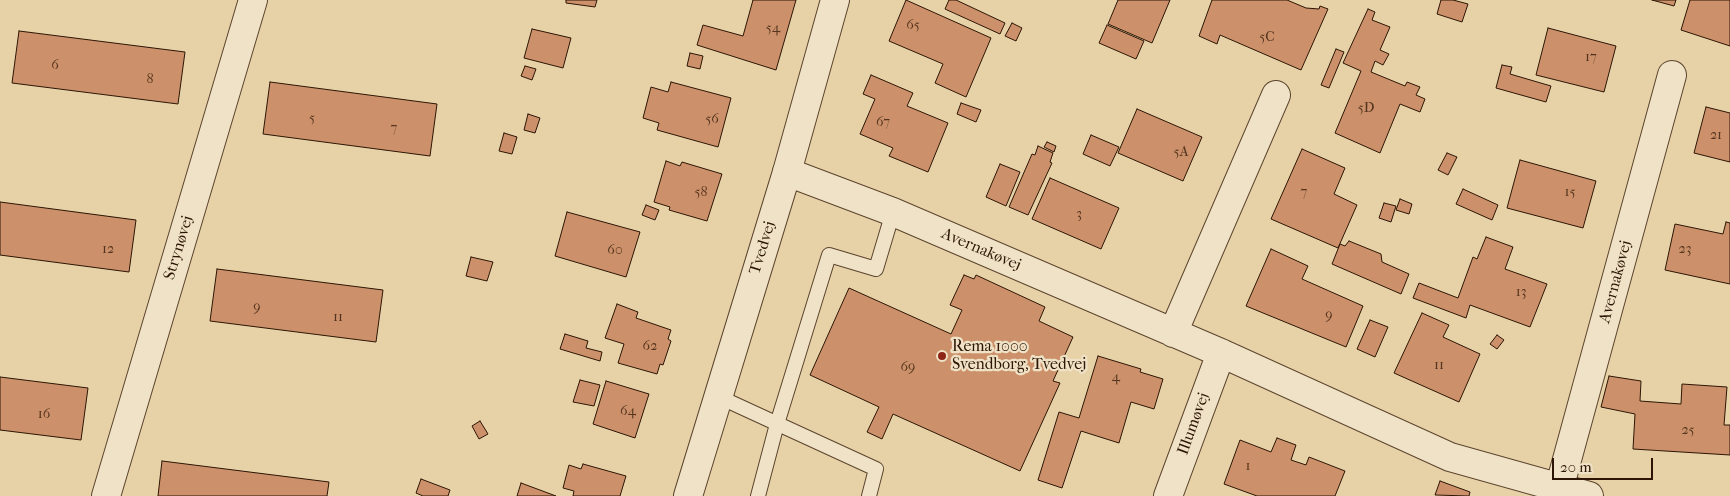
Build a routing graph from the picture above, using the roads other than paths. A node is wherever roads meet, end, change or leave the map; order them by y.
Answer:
1 (253, 0) edge
2 (835, 0) edge
3 (1672, 76) dead end
4 (1276, 95) dead end
5 (787, 172) junction
6 (894, 212) junction
7 (1174, 333) junction
8 (1221, 353) junction
9 (717, 396) junction
10 (777, 424) junction
11 (1559, 489) junction
12 (106, 496) edge
13 (688, 496) edge
14 (758, 496) edge
15 (869, 496) edge
16 (1168, 496) edge
17 (1588, 496) edge

1 - 12 street, Strynøvej
2 - 5 street, Tvedvej
3 - 11 street, Avernakøvej
4 - 7 street
5 - 6 street, Avernakøvej
5 - 9 street, Tvedvej
6 - 7 street, Avernakøvej
6 - 10 lane
7 - 8 street, Avernakøvej
8 - 11 street, Avernakøvej
8 - 16 street, Illumøvej
9 - 10 lane
9 - 13 street, Tvedvej
10 - 14 lane
10 - 15 lane
11 - 17 street, Avernakøvej

